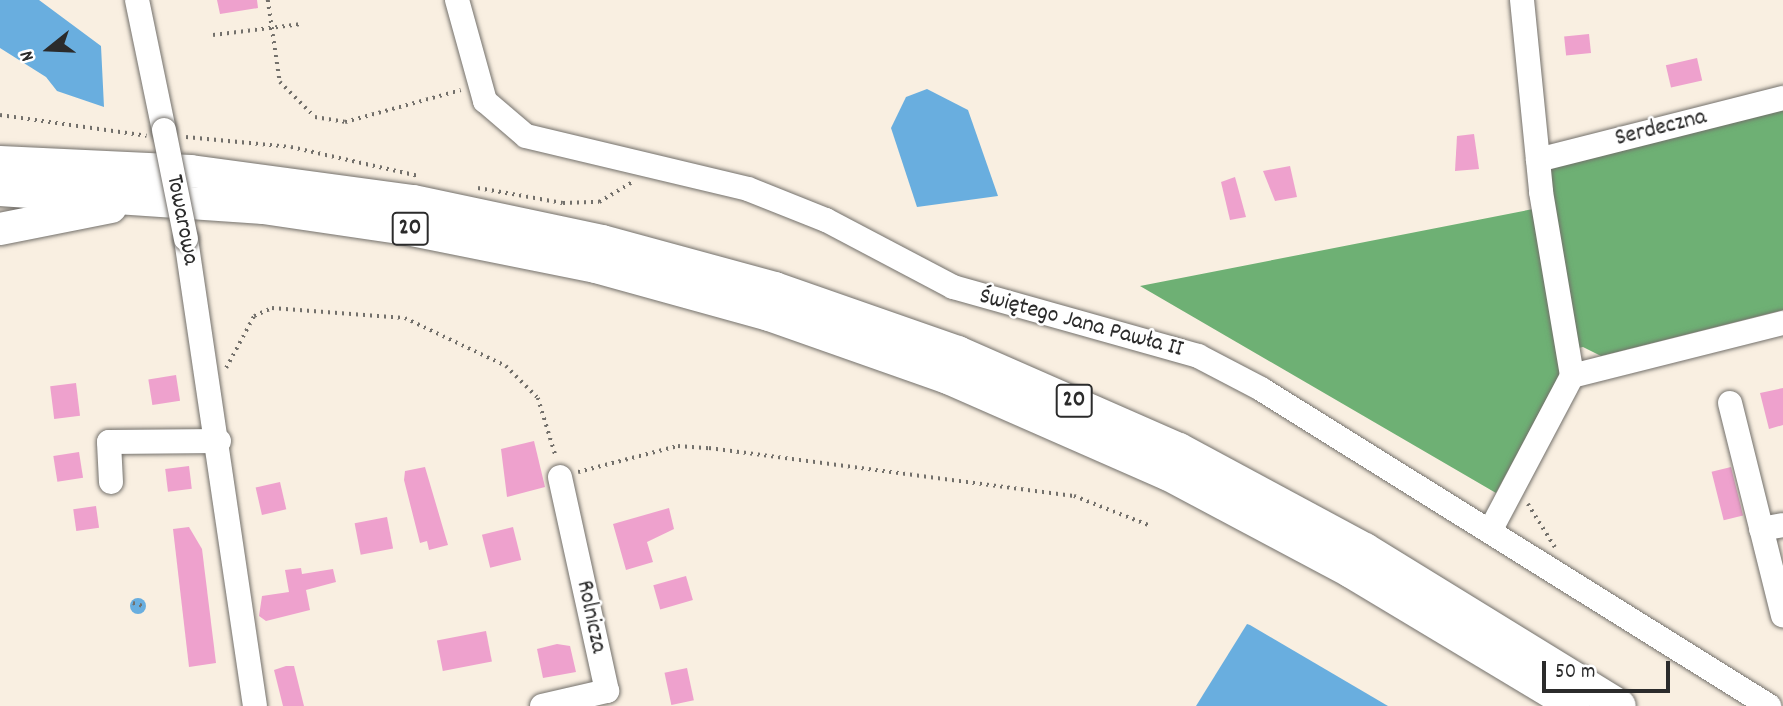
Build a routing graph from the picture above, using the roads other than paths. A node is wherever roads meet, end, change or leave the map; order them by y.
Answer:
1 (137, 0) edge
2 (457, 0) edge
3 (1522, 0) edge
4 (1783, 98) edge
5 (1538, 160) junction
6 (0, 162) edge
7 (0, 190) edge
8 (124, 197) junction
9 (0, 229) edge
10 (1783, 323) edge
11 (1572, 376) junction
12 (1730, 403) dead end
13 (219, 441) junction
14 (560, 477) road end
15 (111, 482) dead end
16 (1772, 527) edge
17 (1490, 531) junction
18 (1783, 616) edge
19 (256, 706) edge
20 (542, 706) edge
21 (1574, 706) edge
22 (1620, 706) edge
23 (1769, 706) edge

1 - 13 street, Towarowa, bridge
2 - 17 street, Świętego Jana Pawła II
3 - 5 street
4 - 5 street, Serdeczna
5 - 11 street
6 - 22 main road, 20
7 - 8 main road, 20
8 - 9 main road
8 - 21 main road, 20
10 - 11 street
11 - 17 street
12 - 16 street
13 - 15 street
13 - 19 street, Towarowa
14 - 20 street, Rolnicza
16 - 18 street
17 - 23 street, Świętego Jana Pawła II

